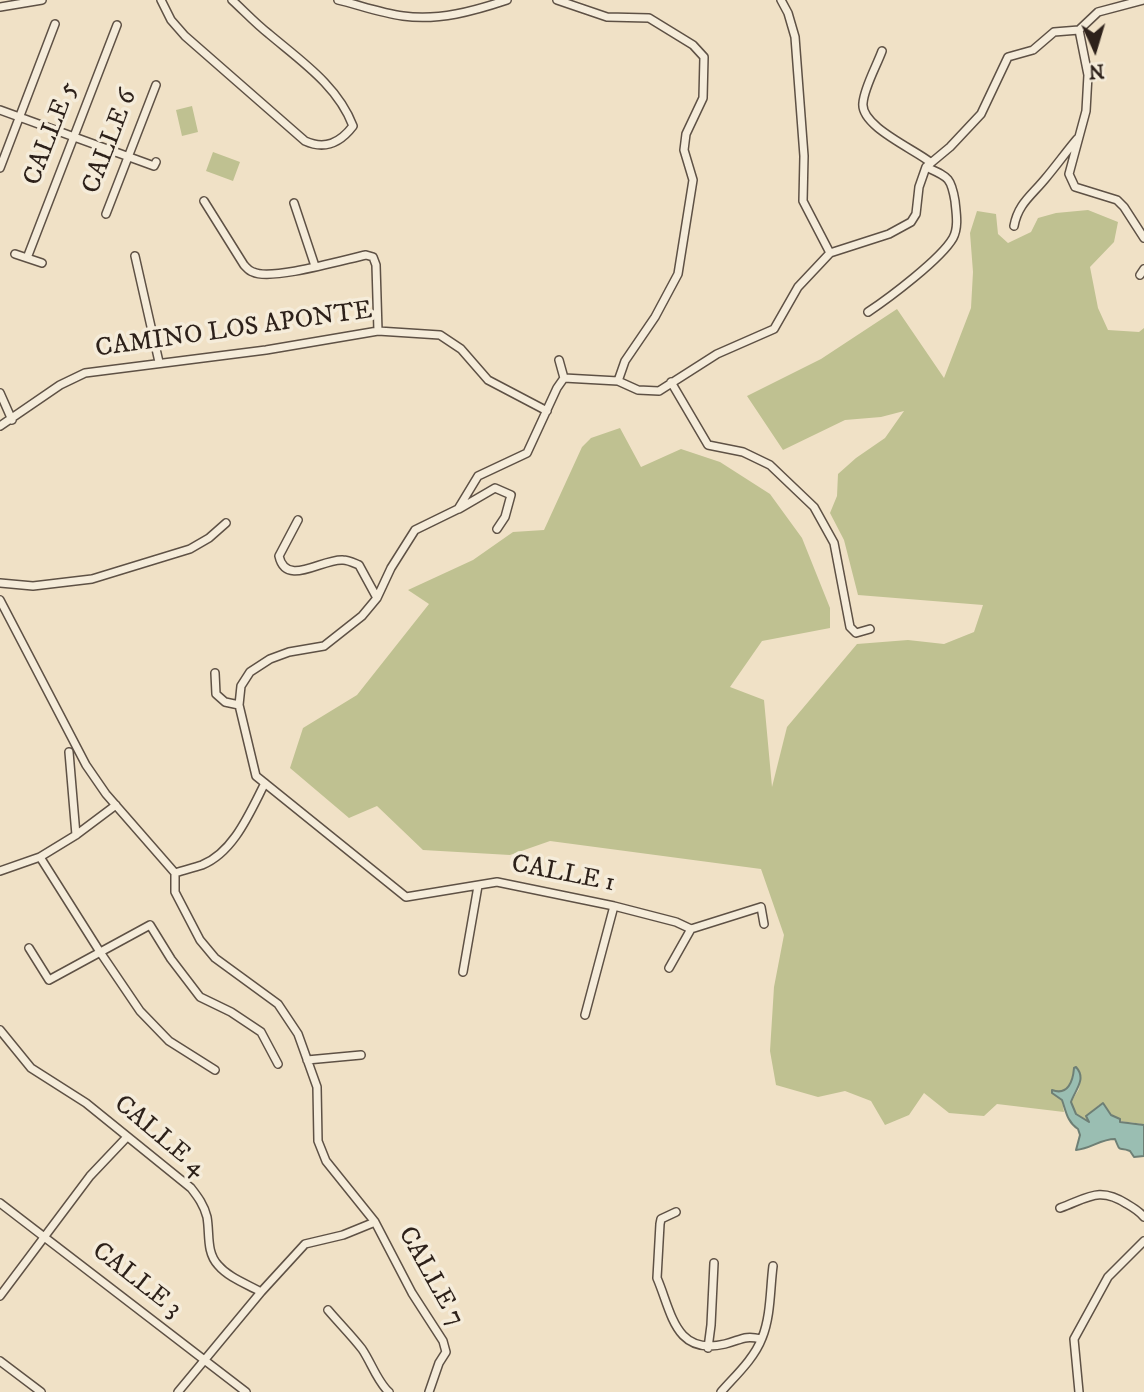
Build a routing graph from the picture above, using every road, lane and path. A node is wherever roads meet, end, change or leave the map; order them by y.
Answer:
1 (42, 0) edge
2 (161, 0) edge
3 (232, 0) edge
4 (338, 0) edge
5 (507, 0) edge
6 (557, 0) edge
7 (781, 0) edge
8 (1143, 0) edge
9 (0, 7) edge
10 (55, 24) dead end
11 (117, 24) dead end
12 (1079, 30) junction
13 (882, 51) dead end
14 (156, 85) dead end
15 (0, 110) edge
16 (19, 117) junction
17 (74, 137) junction
18 (1078, 139) junction
19 (128, 156) junction
20 (156, 162) dead end
21 (928, 165) junction
22 (0, 167) edge
23 (204, 201) dead end
24 (294, 203) dead end
25 (106, 214) dead end
26 (1014, 226) dead end
27 (1144, 237) edge
28 (830, 253) junction
29 (15, 254) dead end
30 (135, 256) dead end
31 (27, 258) junction
32 (42, 263) dead end
33 (315, 266) junction
34 (868, 313) dead end
35 (378, 331) junction
36 (559, 360) dead end
37 (159, 362) junction
38 (564, 378) junction
39 (618, 381) junction
40 (671, 382) junction
41 (0, 393) edge
42 (547, 411) junction
43 (12, 419) junction
44 (0, 426) edge
45 (458, 509) junction
46 (298, 520) dead end
47 (226, 523) dead end
48 (496, 529) dead end
49 (0, 583) edge
50 (377, 598) junction
51 (0, 600) edge
52 (870, 629) dead end
53 (215, 673) dead end
54 (239, 705) junction
55 (69, 752) dead end
56 (265, 783) junction
57 (116, 805) junction
58 (76, 835) junction
59 (40, 857) junction
60 (0, 870) edge
61 (175, 873) junction
62 (478, 886) junction
63 (614, 906) junction
64 (764, 925) dead end
65 (691, 929) junction
66 (29, 948) dead end
67 (100, 953) junction
68 (669, 968) dead end
69 (463, 972) dead end
70 (585, 1015) dead end
71 (0, 1030) edge
72 (361, 1055) dead end
73 (307, 1060) junction
74 (278, 1064) dead end
75 (215, 1070) dead end
76 (127, 1136) junction
77 (0, 1203) edge
78 (1060, 1209) dead end
79 (676, 1212) dead end
80 (1144, 1217) edge
81 (375, 1222) junction
82 (44, 1238) junction
83 (1144, 1241) edge
84 (714, 1263) dead end
85 (773, 1266) dead end
86 (261, 1292) junction
87 (0, 1296) edge
88 (328, 1311) dead end
89 (761, 1339) junction
90 (708, 1348) junction
91 (0, 1361) edge
92 (204, 1361) junction
93 (41, 1392) edge
94 (178, 1392) edge
95 (246, 1392) edge
96 (389, 1392) edge
97 (429, 1392) edge
98 (721, 1392) edge
99 (1079, 1392) edge

1 - 9 street
2 - 3 street
4 - 5 street
6 - 39 street
7 - 28 street
8 - 12 street
10 - 16 street
11 - 17 street, CALLE 5
12 - 18 street
12 - 21 street
13 - 21 street
14 - 19 street, CALLE 6
15 - 16 street
16 - 17 street
16 - 22 street
17 - 19 street
17 - 31 street, CALLE 5
18 - 26 street
18 - 27 street
19 - 20 street
19 - 25 street, CALLE 6
21 - 28 street
21 - 34 street
23 - 33 street
24 - 33 street
28 - 40 street
29 - 31 street
30 - 37 street
31 - 32 street
33 - 35 street
35 - 37 street, CAMINO LOS APONTE
35 - 42 street, CAMINO LOS APONTE
36 - 38 street
37 - 43 street, CAMINO LOS APONTE
38 - 39 street
38 - 42 street
39 - 40 street
40 - 52 street
41 - 43 street
42 - 45 street
43 - 44 street, CAMINO LOS APONTE
45 - 48 street
45 - 50 street
46 - 50 street
47 - 49 street
50 - 54 street
51 - 57 street
53 - 54 street
54 - 56 street
55 - 58 street
56 - 61 street
56 - 62 street, CALLE 1
57 - 58 street
57 - 61 street
58 - 59 street
59 - 60 street
59 - 67 street
61 - 73 street, CALLE 7
62 - 63 street, CALLE 1
62 - 69 street
63 - 65 street, CALLE 1
63 - 70 street
64 - 65 street
65 - 68 street
66 - 67 street
67 - 74 street
67 - 75 street
71 - 76 street, CALLE 4
72 - 73 street
73 - 81 street, CALLE 7
76 - 82 street
76 - 86 street, CALLE 4
77 - 82 street, CALLE 3
78 - 80 street
79 - 90 street
81 - 86 street
81 - 97 street, CALLE 7
82 - 87 street
82 - 92 street, CALLE 3
83 - 99 street
84 - 90 street
85 - 89 street
86 - 92 street
88 - 96 street
89 - 90 street
89 - 98 street
91 - 93 street
92 - 94 street
92 - 95 street, CALLE 3

